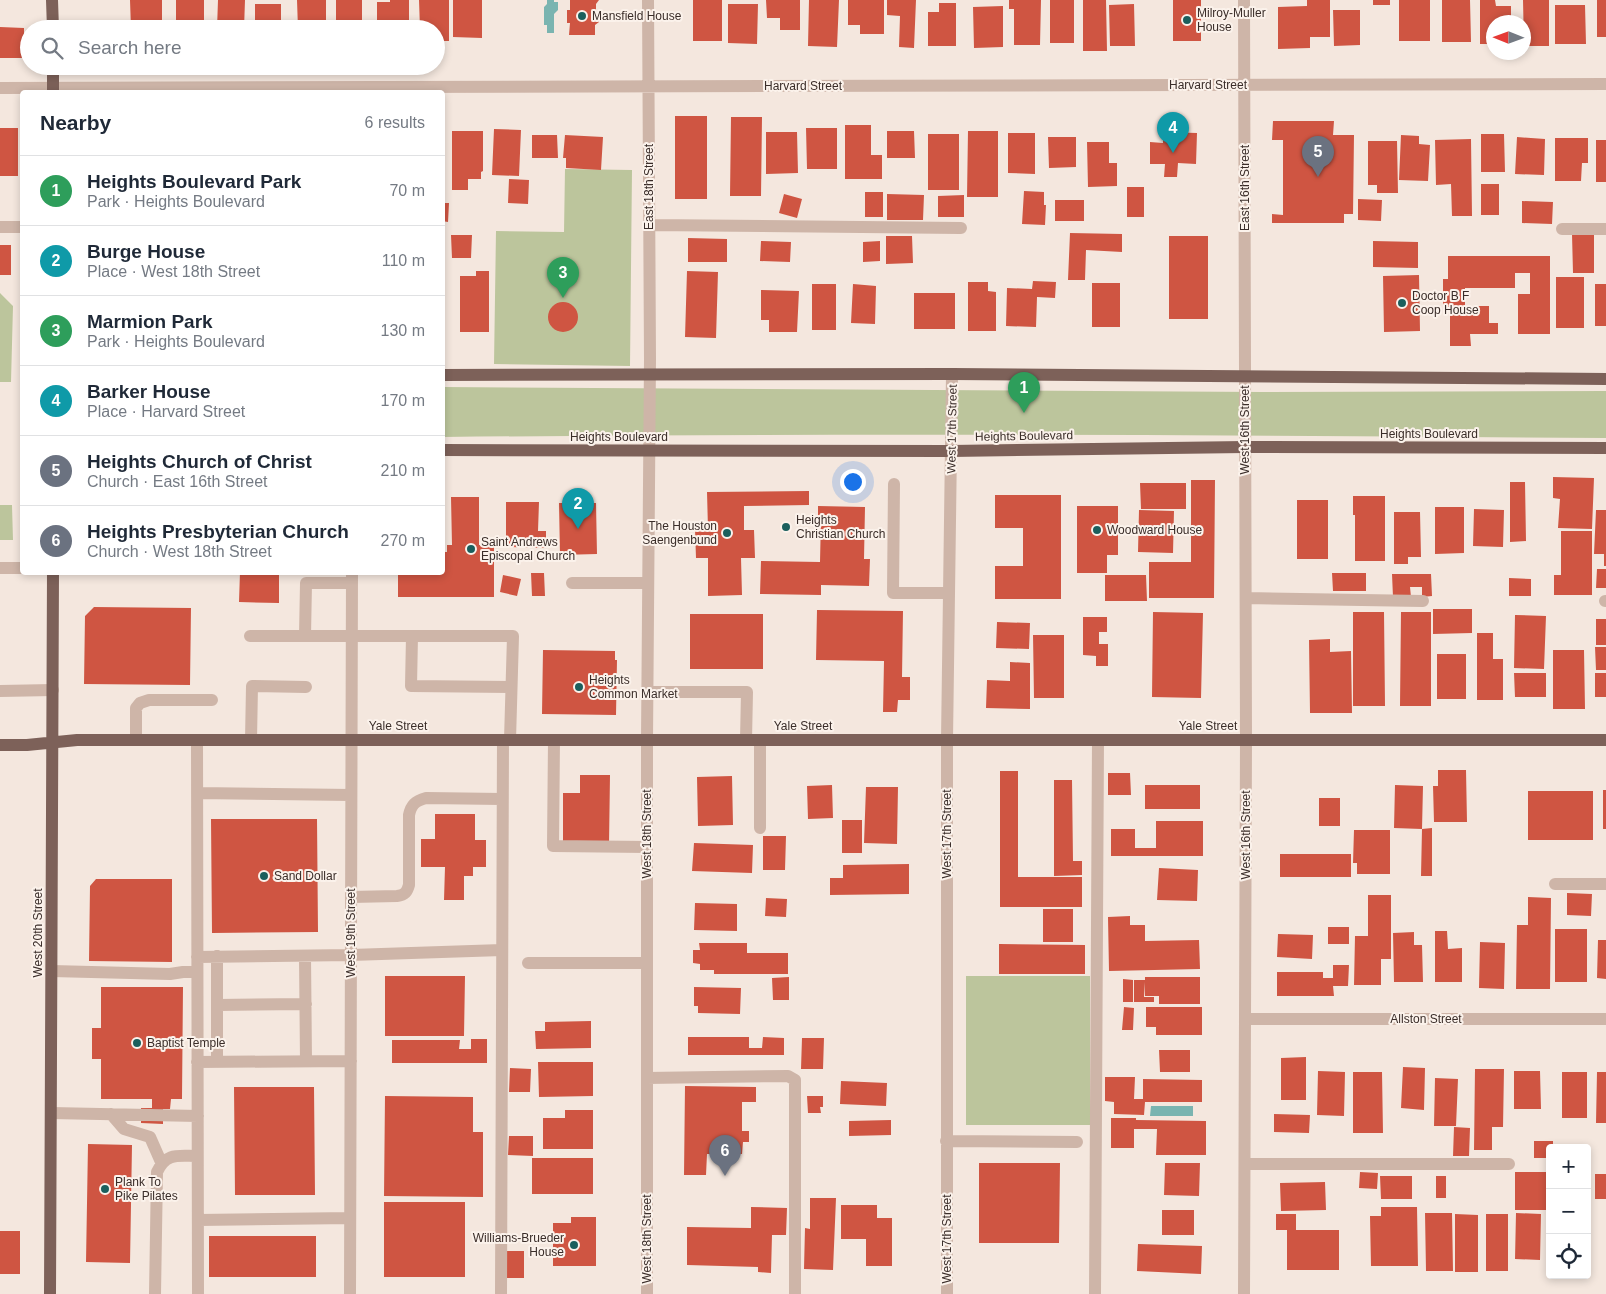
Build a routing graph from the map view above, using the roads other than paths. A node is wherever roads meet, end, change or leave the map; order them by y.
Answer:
1 (52, 0) edge
2 (648, 0) edge
3 (1244, 0) edge
4 (53, 20) edge
5 (53, 75) edge
6 (1606, 84) edge
7 (1244, 85) junction
8 (648, 87) junction
9 (0, 88) edge
10 (53, 90) edge
11 (649, 225) junction
12 (0, 227) edge
13 (20, 227) edge
14 (961, 228) dead end
15 (1562, 229) dead end
16 (1606, 229) edge
17 (952, 374) junction
18 (445, 375) edge
19 (650, 375) junction
20 (1245, 377) junction
21 (1606, 379) edge
22 (1245, 447) junction
23 (1606, 448) edge
24 (445, 450) edge
25 (649, 450) junction
26 (951, 451) junction
27 (894, 484) dead end
28 (0, 568) edge
29 (20, 568) edge
30 (53, 575) edge
31 (352, 578) edge
32 (572, 583) dead end
33 (648, 583) junction
34 (949, 593) junction
35 (1246, 598) junction
36 (1423, 601) dead end
37 (250, 636) dead end
38 (305, 636) junction
39 (352, 636) junction
40 (412, 636) junction
41 (511, 687) junction
42 (306, 688) dead end
43 (53, 690) junction
44 (0, 691) edge
45 (647, 692) junction
46 (212, 700) dead end
47 (136, 740) junction
48 (197, 740) junction
49 (251, 740) junction
50 (352, 740) junction
51 (506, 740) junction
52 (554, 740) junction
53 (647, 740) junction
54 (746, 740) junction
55 (760, 740) junction
56 (947, 740) junction
57 (1098, 740) junction
58 (1246, 740) junction
59 (1606, 740) edge
60 (53, 742) junction
61 (0, 745) edge
62 (197, 793) junction
63 (351, 795) junction
64 (502, 799) junction
65 (760, 828) dead end
66 (647, 847) junction
67 (1556, 884) dead end
68 (1606, 884) edge
69 (351, 897) junction
70 (502, 950) junction
71 (351, 955) junction
72 (217, 956) junction
73 (305, 956) junction
74 (197, 957) junction
75 (528, 963) dead end
76 (647, 964) junction
77 (52, 971) junction
78 (197, 972) junction
79 (306, 1004) junction
80 (217, 1005) junction
81 (1246, 1019) junction
82 (1606, 1019) edge
83 (197, 1062) junction
84 (217, 1062) junction
85 (306, 1062) junction
86 (351, 1062) junction
87 (647, 1078) junction
88 (51, 1113) junction
89 (111, 1114) junction
90 (198, 1116) junction
91 (946, 1141) junction
92 (1077, 1142) dead end
93 (198, 1156) junction
94 (161, 1162) junction
95 (1245, 1164) junction
96 (1509, 1164) dead end
97 (350, 1218) junction
98 (198, 1220) junction
99 (50, 1294) edge
100 (155, 1294) edge
101 (198, 1294) edge
102 (350, 1294) edge
103 (501, 1294) edge
104 (648, 1294) edge
105 (794, 1294) edge
106 (947, 1294) edge
107 (1095, 1294) edge
108 (1244, 1294) edge

1 - 4 main road
2 - 8 street, East 18th Street
3 - 7 street, East 16th Street
5 - 10 main road
6 - 7 street, Harvard Street
7 - 8 street, Harvard Street
7 - 20 street, East 16th Street
8 - 10 street, Harvard Street
8 - 11 street, East 18th Street
9 - 10 street, Harvard Street
11 - 14 street
11 - 19 street, East 18th Street
12 - 13 street
15 - 16 street
17 - 19 main road
17 - 20 main road
17 - 26 street, West 17th Street
18 - 19 main road
19 - 25 street, West 18th Street
20 - 21 main road
20 - 22 street, West 16th Street
22 - 23 main road, Heights Boulevard
22 - 26 main road, Heights Boulevard
22 - 35 street, West 16th Street
24 - 25 main road, Heights Boulevard
25 - 26 main road, Heights Boulevard
25 - 33 street, West 18th Street
26 - 34 street, West 17th Street
27 - 34 street
28 - 29 street
30 - 43 main road, West 20th Street
31 - 38 street
31 - 39 street, West 19th Street
32 - 33 street
33 - 45 street, West 18th Street
34 - 56 street, West 17th Street
35 - 36 street
35 - 58 street, West 16th Street
37 - 38 street
38 - 39 street
39 - 40 street
39 - 50 street, West 19th Street
40 - 41 street
40 - 41 street
41 - 51 street
42 - 49 street
43 - 44 street
43 - 60 main road, West 20th Street
45 - 53 street, West 18th Street
45 - 54 street
46 - 47 street
47 - 48 main road, Yale Street
47 - 60 main road, Yale Street
48 - 49 main road, Yale Street
48 - 62 street
49 - 50 main road, Yale Street
50 - 51 main road, Yale Street
50 - 63 street, West 19th Street
51 - 52 main road, Yale Street
51 - 64 street
52 - 53 main road, Yale Street
52 - 66 street
53 - 54 main road, Yale Street
53 - 66 street, West 18th Street
54 - 55 main road, Yale Street
55 - 56 main road, Yale Street
55 - 65 street
56 - 57 main road, Yale Street
56 - 91 street, West 17th Street
57 - 58 main road, Yale Street
57 - 107 street
58 - 59 main road, Yale Street
58 - 81 street, West 16th Street
60 - 61 main road, Yale Street
60 - 77 main road, West 20th Street
62 - 63 street
62 - 74 street
63 - 69 street, West 19th Street
64 - 69 street
64 - 70 street
66 - 76 street, West 18th Street
67 - 68 street
69 - 71 street, West 19th Street
70 - 71 street
70 - 103 street
71 - 73 street
71 - 86 street, West 19th Street
72 - 73 street
72 - 74 street
72 - 80 street
73 - 79 street
74 - 78 street
75 - 76 street
76 - 87 street, West 18th Street
77 - 78 street
77 - 88 main road, West 20th Street
78 - 83 street
79 - 80 street
79 - 85 street
80 - 84 street
81 - 82 street, Allston Street
81 - 95 street, West 16th Street
83 - 84 street
83 - 90 street
84 - 85 street
85 - 86 street
86 - 97 street, West 19th Street
87 - 104 street, West 18th Street
87 - 105 street
88 - 89 street
88 - 99 main road, West 20th Street
89 - 90 street
89 - 94 street
90 - 93 street
91 - 92 street
91 - 106 street, West 17th Street
93 - 94 street
93 - 98 street
94 - 100 street
95 - 96 street
95 - 108 street, West 16th Street
97 - 98 street
97 - 102 street, West 19th Street
98 - 101 street

